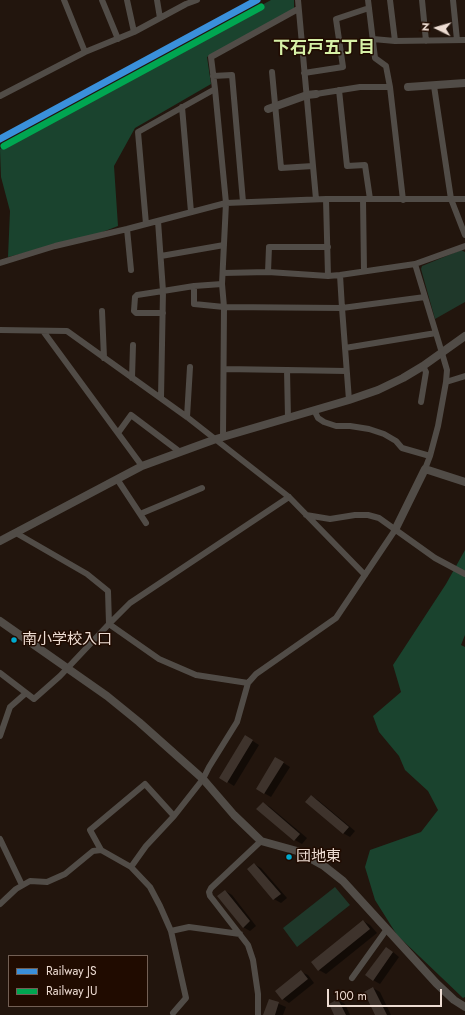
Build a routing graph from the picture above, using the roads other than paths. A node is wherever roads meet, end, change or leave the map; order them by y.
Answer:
1 (64, 0) edge
2 (102, 0) edge
3 (127, 0) edge
4 (157, 0) edge
5 (197, 0) edge
6 (298, 0) edge
7 (368, 0) edge
8 (390, 0) edge
9 (422, 0) edge
10 (453, 0) edge
11 (186, 2) edge
12 (369, 8) junction
13 (298, 9) junction
14 (160, 18) junction
15 (134, 32) junction
16 (118, 39) junction
17 (373, 39) junction
18 (457, 40) junction
19 (465, 40) edge
20 (395, 41) junction
21 (426, 41) junction
22 (85, 52) junction
23 (272, 72) dead end
24 (304, 73) junction
25 (213, 76) junction
26 (465, 83) edge
27 (408, 86) dead end
28 (434, 86) junction
29 (390, 87) junction
30 (214, 89) junction
31 (339, 90) junction
32 (316, 94) joint
33 (306, 95) junction
34 (0, 96) edge
35 (182, 107) junction
36 (271, 108) junction
37 (313, 166) junction
38 (316, 199) junction
39 (326, 199) junction
40 (366, 199) junction
41 (450, 199) junction
42 (465, 199) edge
43 (403, 200) junction
44 (244, 202) junction
45 (226, 203) junction
46 (191, 212) junction
47 (158, 221) junction
48 (146, 224) junction
49 (127, 229) junction
50 (465, 235) edge
51 (224, 245) junction
52 (465, 246) edge
53 (328, 247) junction
54 (161, 256) junction
55 (0, 263) edge
56 (415, 264) junction
57 (131, 270) dead end
58 (364, 271) junction
59 (268, 272) junction
60 (223, 273) junction
61 (340, 274) junction
62 (328, 276) junction
63 (222, 284) junction
64 (194, 286) junction
65 (163, 291) junction
66 (425, 297) junction
67 (224, 307) junction
68 (342, 308) junction
69 (102, 311) dead end
70 (163, 313) junction
71 (0, 330) edge
72 (43, 331) junction
73 (436, 333) junction
74 (465, 336) edge
75 (132, 345) dead end
76 (345, 348) junction
77 (442, 353) junction
78 (104, 358) junction
79 (423, 366) junction
80 (190, 367) dead end
81 (224, 369) junction
82 (287, 370) junction
83 (346, 371) junction
84 (465, 376) edge
85 (132, 378) junction
86 (446, 382) junction
87 (161, 398) junction
88 (349, 400) junction
89 (421, 402) dead end
90 (314, 410) junction
91 (187, 416) junction
92 (288, 418) junction
93 (118, 433) junction
94 (219, 438) junction
95 (180, 452) junction
96 (430, 456) junction
97 (142, 466) junction
98 (425, 469) junction
99 (117, 479) junction
100 (465, 482) edge
101 (202, 488) dead end
102 (289, 497) junction
103 (140, 514) junction
104 (306, 514) junction
105 (146, 523) dead end
106 (395, 530) junction
107 (16, 534) junction
108 (1, 540) edge
109 (465, 574) edge
110 (365, 575) junction
111 (0, 621) edge
112 (109, 624) junction
113 (67, 667) junction
114 (0, 673) edge
115 (248, 683) junction
116 (26, 693) junction
117 (0, 736) edge
118 (203, 779) junction
119 (174, 816) junction
120 (0, 839) edge
121 (261, 841) junction
122 (101, 850) junction
123 (131, 867) junction
124 (22, 885) junction
125 (0, 904) edge
126 (387, 929) junction
127 (171, 931) junction
128 (240, 934) junction
129 (352, 978) dead end
130 (465, 1007) edge
131 (173, 1013) dead end
132 (258, 1015) edge

1 - 22 street
2 - 16 street
3 - 15 street
4 - 14 street
5 - 11 street
6 - 13 street
7 - 12 street
8 - 20 street
9 - 21 street
10 - 18 street
11 - 14 street
12 - 17 street
12 - 24 street
13 - 24 street
13 - 25 street
14 - 15 street
15 - 16 street
16 - 22 street
17 - 20 street
17 - 29 street
18 - 19 street
18 - 21 street
20 - 21 street
22 - 34 street
23 - 36 street
24 - 33 street
25 - 30 street
25 - 44 street
26 - 28 street
27 - 28 street
28 - 41 street
29 - 31 street
29 - 43 street
30 - 35 street
30 - 45 street
31 - 32 street
31 - 40 street
32 - 33 street
33 - 36 street
33 - 37 street
35 - 46 street
35 - 48 street
36 - 37 street
37 - 38 street
38 - 39 street
38 - 44 street
39 - 40 street
39 - 53 street
40 - 43 street
40 - 58 street
41 - 42 street
41 - 43 street
41 - 50 street
44 - 45 street
45 - 46 street
45 - 51 street
46 - 47 street
47 - 48 street
47 - 54 street
48 - 49 street
49 - 55 street
49 - 57 street
51 - 54 street
51 - 60 street
52 - 56 street
53 - 59 street
53 - 62 street
54 - 65 street
56 - 58 street
56 - 66 street
58 - 61 street
59 - 60 street
59 - 62 street
60 - 63 street
61 - 62 street
61 - 68 street
63 - 64 street
63 - 67 street
64 - 65 street
64 - 67 street
65 - 70 street
65 - 70 street
66 - 68 street
66 - 73 street
67 - 68 street
67 - 81 street
68 - 76 street
69 - 78 street
70 - 87 street
71 - 72 street
72 - 78 street
72 - 93 street
73 - 76 street
73 - 77 street
74 - 77 street
75 - 85 street
76 - 83 street
77 - 79 street
77 - 86 street
78 - 85 street
79 - 88 street
79 - 89 street
80 - 91 street
81 - 82 street
81 - 94 street
82 - 83 street
82 - 92 street
83 - 88 street
84 - 86 street
85 - 87 street
86 - 96 street
87 - 91 street
88 - 90 street
90 - 92 street
90 - 96 street
91 - 94 street
92 - 94 street
93 - 95 street
93 - 97 street
94 - 95 street
94 - 102 street
95 - 97 street
96 - 98 street
97 - 99 street
98 - 100 street
98 - 106 street
99 - 103 street
99 - 107 street
101 - 103 street
102 - 104 street
102 - 112 street
103 - 105 street
104 - 106 street
104 - 110 street
106 - 109 street
106 - 110 street
107 - 108 street
107 - 112 street
110 - 115 street
111 - 113 street
112 - 113 street
112 - 115 street
113 - 116 street
113 - 118 street
114 - 116 street
115 - 118 street
116 - 117 street
118 - 119 street
118 - 121 street
119 - 122 street
119 - 123 street
120 - 124 street
121 - 126 street
121 - 128 street
122 - 123 street
122 - 124 street
123 - 127 street
124 - 125 street
126 - 129 street
126 - 130 street
127 - 128 street
127 - 131 street
128 - 132 street

